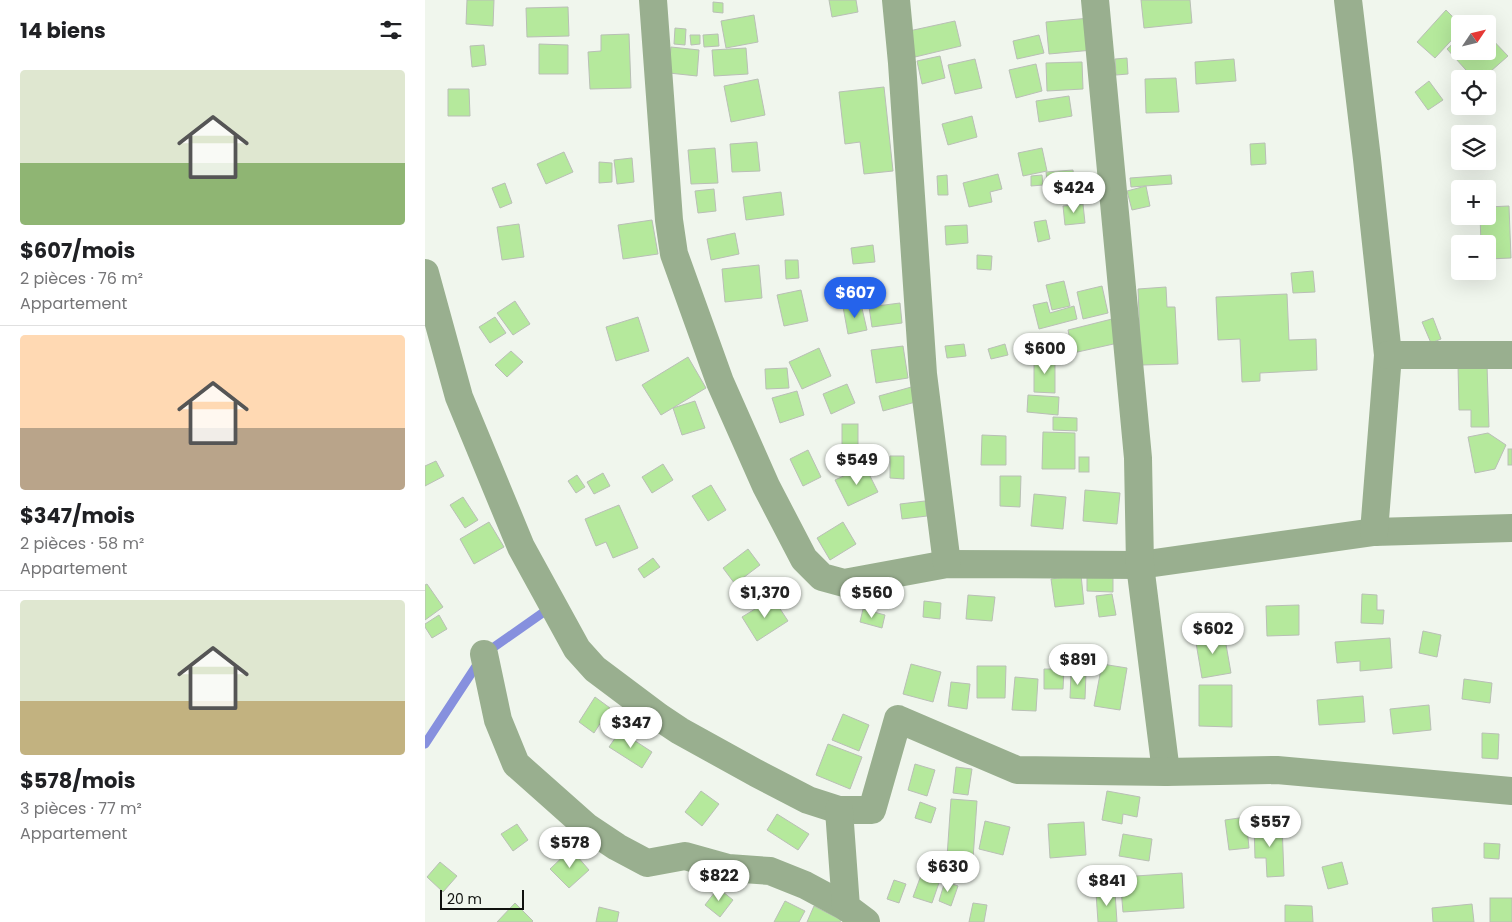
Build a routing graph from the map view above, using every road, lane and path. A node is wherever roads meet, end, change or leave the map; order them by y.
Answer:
1 (653, 0) edge
2 (896, 0) edge
3 (1095, 0) edge
4 (1348, 0) edge
5 (425, 273) edge
6 (1388, 355) junction
7 (1512, 355) edge
8 (1512, 528) edge
9 (1374, 532) junction
10 (947, 564) junction
11 (1140, 565) junction
12 (484, 654) dead end
13 (1166, 772) junction
14 (1512, 791) edge
15 (839, 810) junction
16 (856, 914) edge

1 - 10 street
2 - 10 street
3 - 11 street
4 - 6 street
5 - 15 street
6 - 7 street
6 - 9 street
8 - 9 street
9 - 11 street
10 - 11 street
11 - 13 street
12 - 16 street
13 - 14 street
13 - 15 street
15 - 16 street

